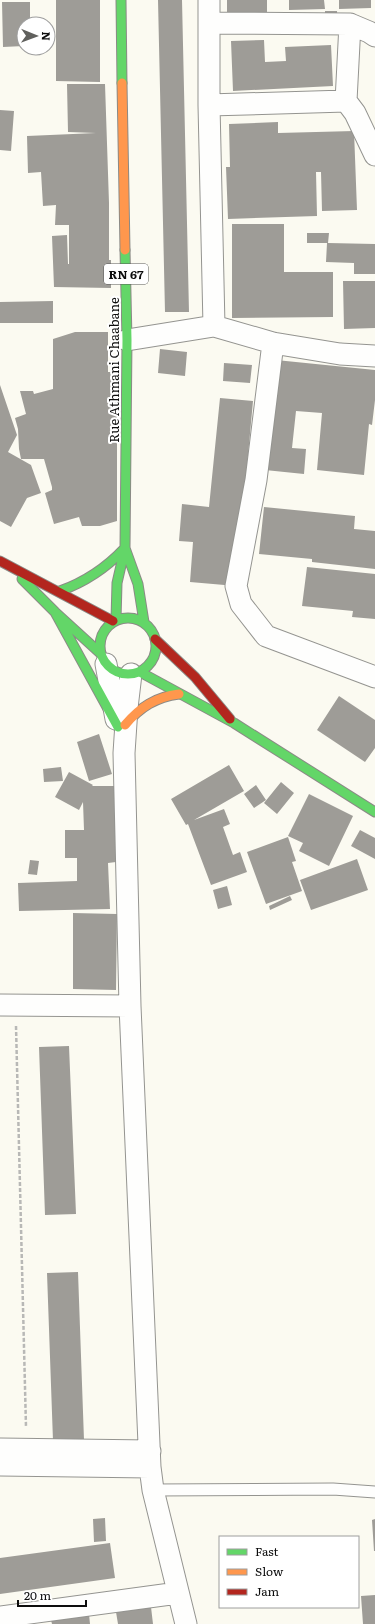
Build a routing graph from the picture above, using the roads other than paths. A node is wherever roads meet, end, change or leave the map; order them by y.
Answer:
1 (121, 0) edge
2 (209, 0) edge
3 (210, 23) junction
4 (350, 24) junction
5 (375, 36) edge
6 (346, 101) junction
7 (209, 104) junction
8 (375, 155) edge
9 (214, 326) junction
10 (127, 340) junction
11 (274, 343) junction
12 (375, 356) edge
13 (125, 548) junction
14 (0, 561) edge
15 (12, 568) junction
16 (60, 591) junction
17 (55, 612) junction
18 (114, 620) junction
19 (144, 622) junction
20 (155, 639) junction
21 (103, 659) junction
22 (136, 673) junction
23 (375, 677) edge
24 (179, 694) junction
25 (234, 723) junction
26 (122, 726) junction
27 (375, 812) edge
28 (8, 1005) edge
29 (130, 1006) junction
30 (0, 1449) edge
31 (150, 1459) junction
32 (0, 1465) edge
33 (153, 1490) junction
34 (375, 1492) edge
35 (178, 1592) junction
36 (0, 1617) edge
37 (186, 1624) edge

1 - 10 main road, Rue Athmani Chaabane / RN 67
2 - 3 street
3 - 4 street
3 - 7 street
4 - 5 street
4 - 6 street
6 - 7 street
6 - 8 street
7 - 9 street
9 - 10 street
9 - 11 street
10 - 13 main road, Rue Athmani Chaabane / RN 67
11 - 12 street
11 - 23 street
13 - 16 main road
13 - 18 main road, RN 67
13 - 19 main road, RN 67
14 - 15 main road
15 - 16 main road
15 - 17 main road
16 - 18 main road
17 - 21 main road
17 - 26 main road
18 - 19 main road
18 - 21 main road
19 - 20 main road
20 - 22 main road
20 - 25 main road
21 - 22 main road
21 - 26 street
22 - 24 main road
22 - 26 street
24 - 25 main road
24 - 26 main road
25 - 27 main road
26 - 29 street
28 - 29 street
29 - 31 street
30 - 31 street
31 - 32 street
31 - 33 street
33 - 34 lane
33 - 35 street
35 - 36 street
35 - 37 street

